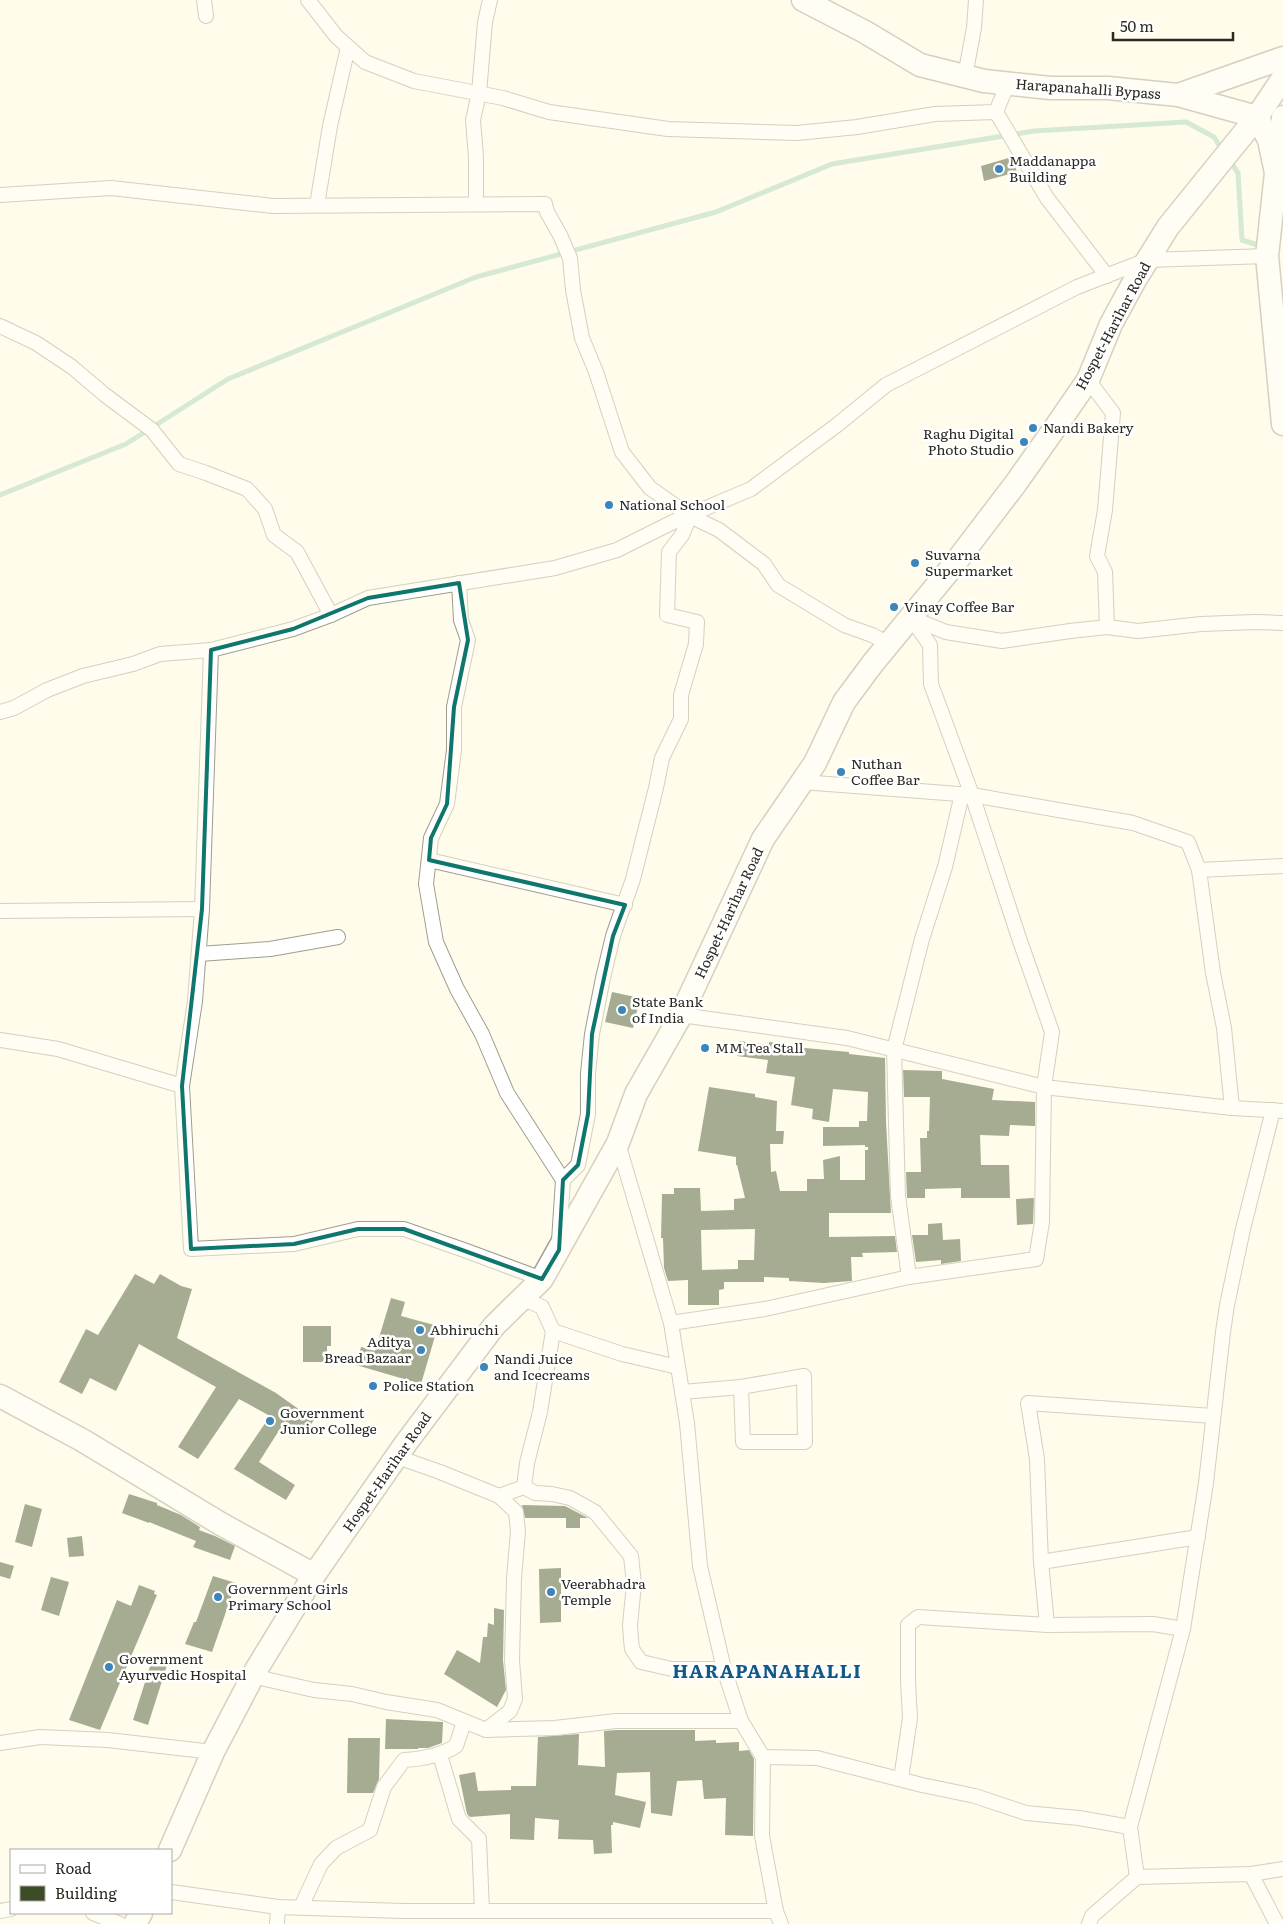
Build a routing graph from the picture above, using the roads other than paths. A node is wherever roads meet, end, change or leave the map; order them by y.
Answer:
1 (204, 0) edge
2 (308, 0) edge
3 (490, 0) edge
4 (803, 0) edge
5 (976, 0) edge
6 (206, 16) dead end
7 (348, 47) junction
8 (1283, 58) edge
9 (965, 76) junction
10 (1283, 78) edge
11 (1008, 84) junction
12 (479, 93) junction
13 (1178, 95) junction
14 (996, 112) junction
15 (1257, 117) junction
16 (1283, 117) edge
17 (1276, 173) junction
18 (0, 194) edge
19 (476, 204) junction
20 (317, 205) junction
21 (1267, 256) junction
22 (1147, 260) junction
23 (1108, 276) junction
24 (0, 326) edge
25 (1088, 380) junction
26 (1283, 424) edge
27 (690, 516) junction
28 (458, 583) junction
29 (331, 615) junction
30 (911, 618) junction
31 (1283, 623) edge
32 (1107, 627) junction
33 (889, 644) junction
34 (210, 650) junction
35 (0, 712) edge
36 (802, 782) junction
37 (967, 795) junction
38 (429, 860) junction
39 (1283, 866) edge
40 (1199, 870) junction
41 (625, 905) junction
42 (202, 909) junction
43 (0, 911) edge
44 (338, 937) dead end
45 (199, 954) junction
46 (681, 1015) junction
47 (0, 1040) edge
48 (894, 1050) junction
49 (182, 1086) junction
50 (1044, 1087) junction
51 (1232, 1108) junction
52 (1278, 1111) edge
53 (618, 1143) junction
54 (563, 1180) junction
55 (559, 1250) junction
56 (909, 1277) junction
57 (542, 1279) junction
58 (522, 1298) junction
59 (671, 1323) junction
60 (553, 1331) junction
61 (678, 1367) junction
62 (741, 1387) junction
63 (682, 1392) junction
64 (0, 1396) edge
65 (1213, 1416) junction
66 (395, 1459) junction
67 (524, 1487) junction
68 (499, 1496) junction
69 (1198, 1537) junction
70 (1041, 1562) junction
71 (314, 1576) junction
72 (1047, 1625) junction
73 (1183, 1629) junction
74 (724, 1669) junction
75 (256, 1670) junction
76 (741, 1721) junction
77 (464, 1722) junction
78 (486, 1730) junction
79 (0, 1743) edge
80 (213, 1752) junction
81 (440, 1754) junction
82 (763, 1757) junction
83 (901, 1779) junction
84 (1130, 1827) junction
85 (170, 1849) edge
86 (1283, 1869) edge
87 (1251, 1874) junction
88 (1137, 1877) junction
89 (172, 1892) edge
90 (278, 1907) junction
91 (301, 1907) junction
92 (482, 1912) junction
93 (95, 1914) edge
94 (635, 1918) edge
95 (715, 1918) edge
96 (779, 1918) edge
97 (120, 1924) edge
98 (277, 1924) edge
99 (1090, 1924) edge
100 (1277, 1924) edge

1 - 6 street
2 - 7 street
3 - 12 street
4 - 9 main road, Harapanahalli Bypass
5 - 9 street
7 - 12 street
7 - 20 street
8 - 13 main road
9 - 11 main road, Harapanahalli Bypass
10 - 15 main road, Hospet-Harihar Road
11 - 13 main road, Harapanahalli Bypass
11 - 14 street
12 - 14 street
12 - 19 street
13 - 15 main road, Harapanahalli Bypass
14 - 23 street
15 - 17 main road
15 - 22 main road, Hospet-Harihar Road
16 - 17 main road
17 - 21 main road
18 - 20 street
19 - 20 street
19 - 27 street
21 - 22 street
21 - 26 main road
22 - 23 street
22 - 25 main road, Hospet-Harihar Road
23 - 27 street
24 - 29 street
25 - 30 main road, Hospet-Harihar Road
25 - 32 street
27 - 28 street
27 - 33 street
27 - 41 street
28 - 29 street
28 - 38 street
29 - 34 street
30 - 32 street
30 - 33 main road, Hospet-Harihar Road
30 - 37 street
31 - 32 street
33 - 36 main road, Hospet-Harihar Road
34 - 35 street
34 - 42 street
36 - 37 street
36 - 46 main road, Hospet-Harihar Road
37 - 40 street
37 - 48 street
37 - 50 street
38 - 41 street
38 - 54 street
39 - 40 street
40 - 51 street
41 - 54 street
42 - 43 street
42 - 45 street
44 - 45 street
45 - 49 street
46 - 48 street
46 - 53 main road, Hospet-Harihar Road
47 - 49 street
48 - 50 street
48 - 56 street
49 - 57 street
50 - 51 street
50 - 56 street
51 - 52 street
52 - 65 street
53 - 55 main road, Hospet-Harihar Road
53 - 59 street
54 - 55 street
55 - 57 main road, Hospet-Harihar Road
56 - 59 street
57 - 58 main road, Hospet-Harihar Road
58 - 60 street
58 - 66 main road, Hospet-Harihar Road
59 - 61 street
60 - 61 street
60 - 67 street
61 - 63 street
62 - 62 street
62 - 63 street
63 - 74 street
64 - 71 main road
65 - 69 street
65 - 70 street
66 - 68 street
66 - 71 main road, Hospet-Harihar Road
67 - 68 street
67 - 74 street
68 - 78 street
69 - 70 street
69 - 73 street
70 - 72 street
71 - 75 main road, Hospet-Harihar Road
72 - 73 street
72 - 83 street
73 - 84 street
74 - 76 street
75 - 77 street
75 - 80 main road, Hospet-Harihar Road
76 - 78 street
76 - 82 street
77 - 78 street
77 - 81 street
79 - 80 street
80 - 85 main road, Hospet-Harihar Road
81 - 91 street
81 - 92 street
82 - 83 street
82 - 96 street
83 - 84 street
84 - 88 street
86 - 87 street
87 - 88 street
87 - 100 street
88 - 99 street
89 - 90 street
90 - 91 street
90 - 98 street
91 - 92 street
92 - 94 street
93 - 97 street
94 - 95 street
95 - 96 street

